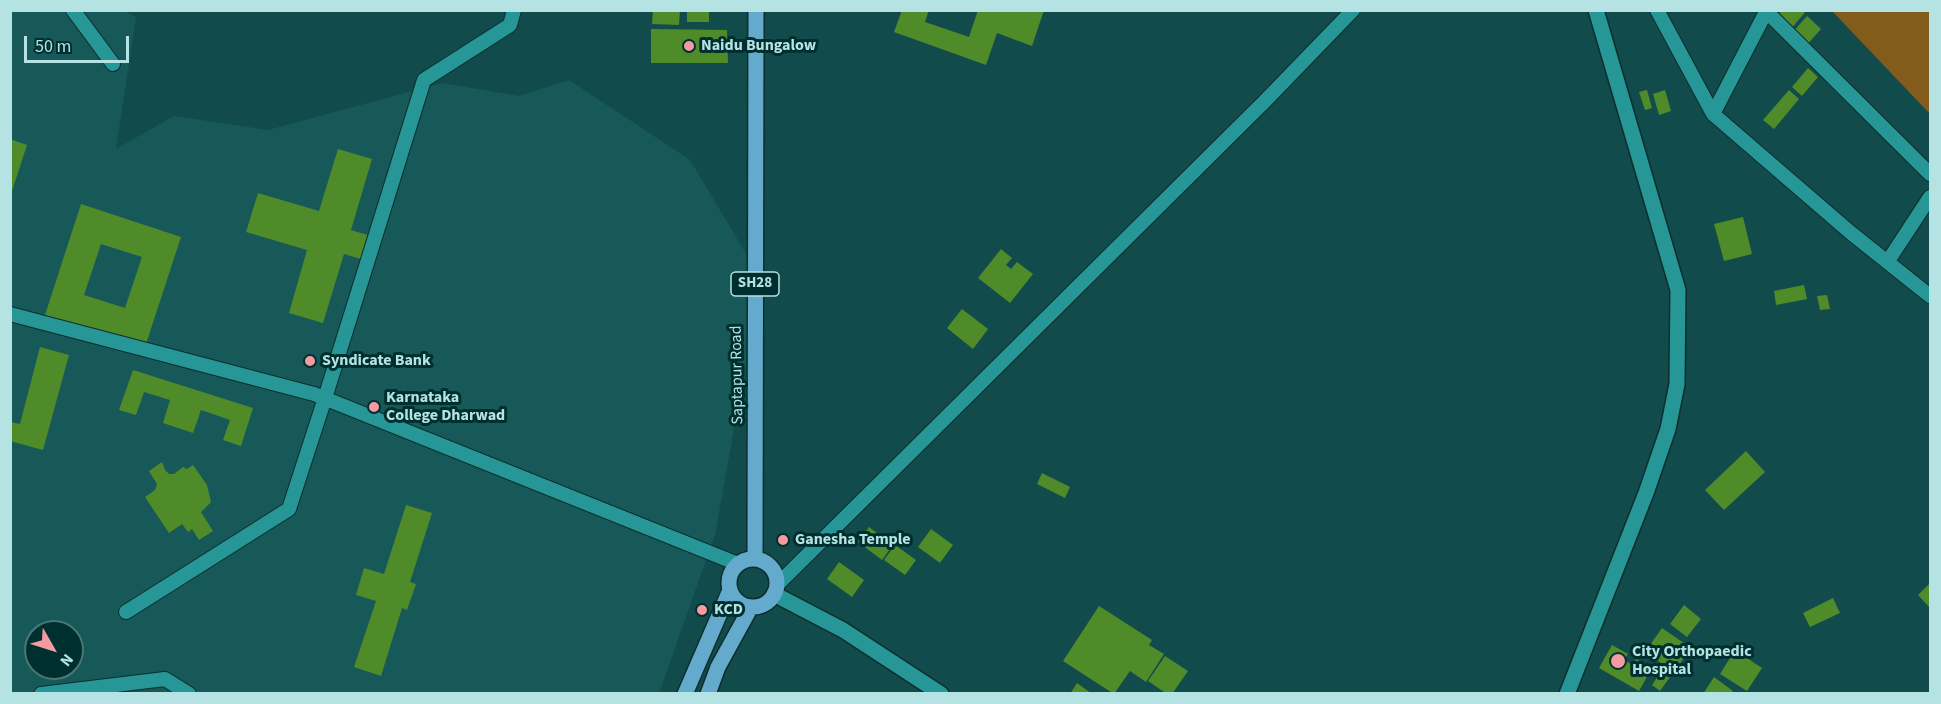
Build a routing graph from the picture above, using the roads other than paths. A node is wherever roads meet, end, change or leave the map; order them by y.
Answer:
1 (73, 10) edge
2 (514, 10) edge
3 (756, 10) edge
4 (1353, 10) edge
5 (1596, 10) edge
6 (1657, 10) edge
7 (1767, 11) edge
8 (113, 64) dead end
9 (1713, 114) junction
10 (1930, 174) edge
11 (1930, 197) edge
12 (1888, 261) junction
13 (1929, 292) edge
14 (10, 314) edge
15 (326, 398) junction
16 (756, 558) junction
17 (738, 564) junction
18 (776, 589) junction
19 (730, 590) junction
20 (750, 607) junction
21 (126, 612) dead end
22 (41, 693) edge
23 (189, 693) edge
24 (685, 693) edge
25 (708, 693) edge
26 (941, 693) edge
27 (1567, 693) edge

1 - 8 street
2 - 15 street
3 - 16 main road, Saptapur Road / SH28
4 - 18 street
5 - 27 street
6 - 9 street
7 - 9 street
7 - 10 street
9 - 12 street
11 - 12 street
12 - 13 street
14 - 15 street
15 - 17 street
15 - 21 street
16 - 17 main road
16 - 18 main road
17 - 19 main road
18 - 20 main road
18 - 26 street
19 - 20 main road
19 - 24 main road
20 - 25 main road
22 - 23 street

